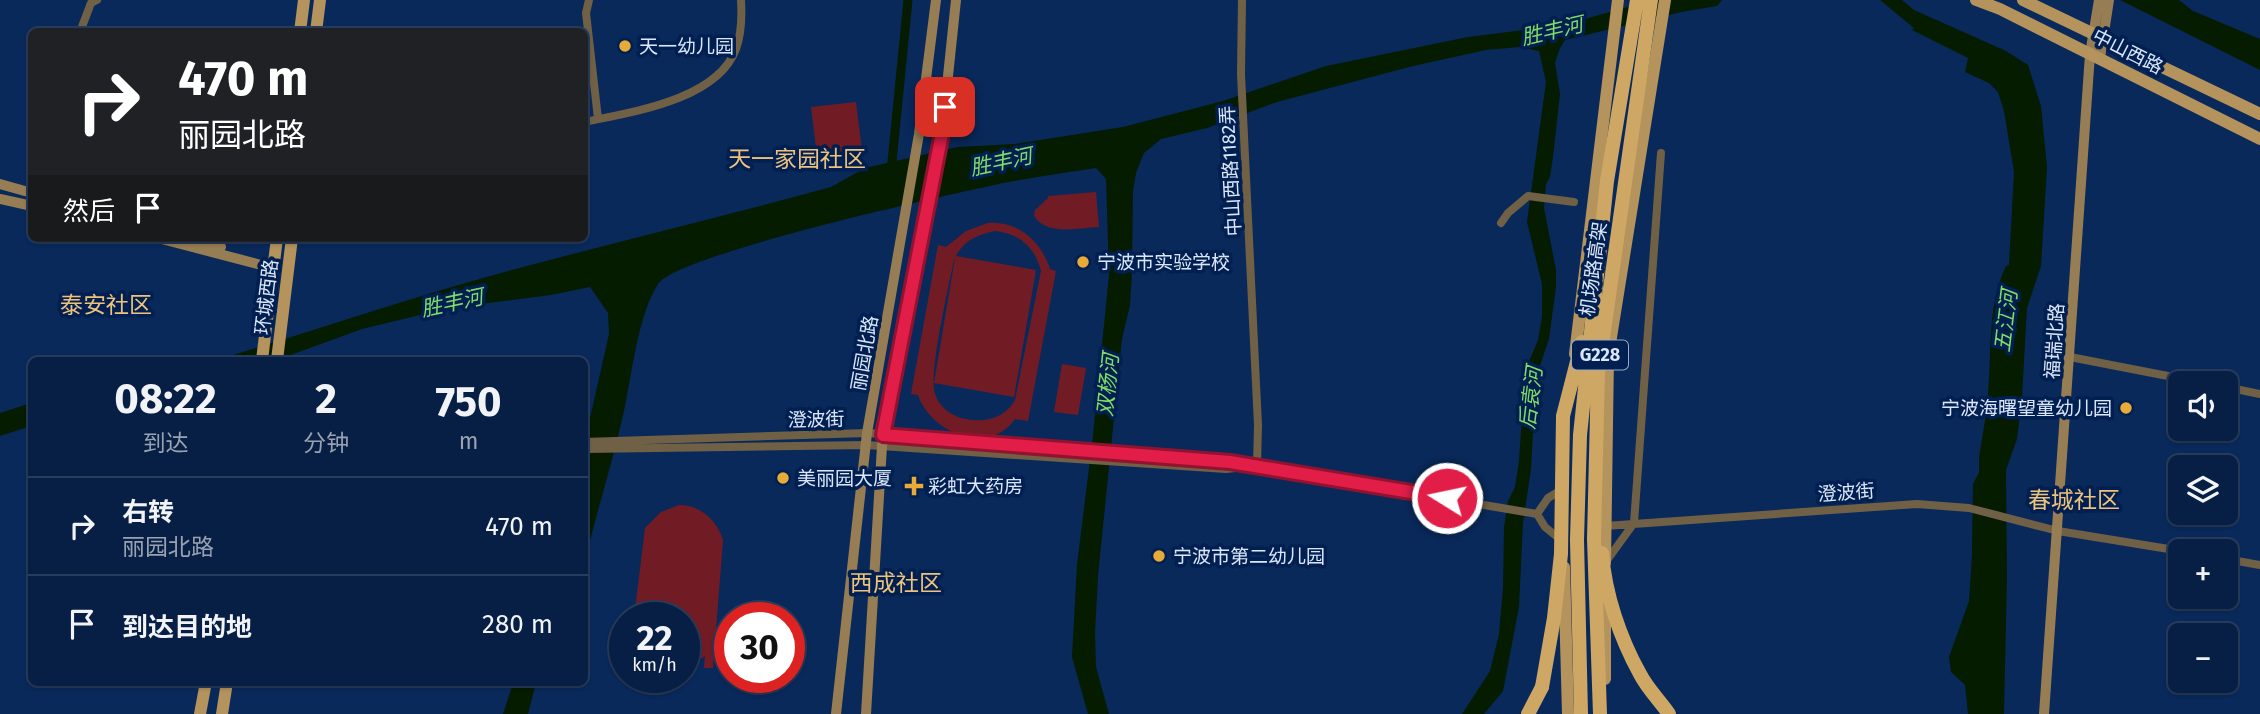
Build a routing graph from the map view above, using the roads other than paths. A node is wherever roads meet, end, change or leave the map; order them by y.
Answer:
1 (97, 0) edge
2 (304, 0) edge
3 (320, 0) edge
4 (589, 0) edge
5 (741, 0) edge
6 (936, 0) edge
7 (956, 0) edge
8 (1242, 0) edge
9 (1618, 0) edge
10 (1637, 0) edge
11 (1651, 0) edge
12 (1665, 0) edge
13 (1976, 0) edge
14 (2023, 0) edge
15 (2109, 0) edge
16 (2101, 7) edge
17 (82, 28) edge
18 (300, 28) edge
19 (316, 28) edge
20 (588, 28) edge
21 (588, 30) edge
22 (2098, 37) junction
23 (2095, 56) junction
24 (2260, 114) edge
25 (598, 119) junction
26 (588, 121) edge
27 (2260, 139) edge
28 (1661, 152) dead end
29 (0, 184) edge
30 (28, 192) edge
31 (0, 199) edge
32 (1574, 202) dead end
33 (28, 205) edge
34 (1501, 223) dead end
35 (175, 242) edge
36 (201, 242) edge
37 (277, 242) edge
38 (292, 242) edge
39 (274, 265) junction
40 (1594, 293) junction
41 (262, 357) edge
42 (278, 357) edge
43 (2070, 357) junction
44 (2168, 376) edge
45 (2238, 389) edge
46 (2260, 394) edge
47 (867, 439) junction
48 (883, 440) junction
49 (588, 442) edge
50 (620, 444) junction
51 (588, 448) edge
52 (1257, 466) junction
53 (1595, 466) junction
54 (1565, 487) junction
55 (1536, 513) junction
56 (1634, 523) junction
57 (1605, 526) junction
58 (2058, 531) junction
59 (1564, 542) junction
60 (2168, 549) edge
61 (2238, 561) edge
62 (1605, 564) junction
63 (2260, 565) edge
64 (205, 686) edge
65 (226, 686) edge
66 (200, 714) edge
67 (222, 714) edge
68 (836, 714) edge
69 (866, 714) edge
70 (1530, 714) edge
71 (1568, 714) edge
72 (1581, 714) edge
73 (1600, 714) edge
74 (1606, 714) edge
75 (1669, 714) edge
76 (2044, 714) edge

1 - 17 street
2 - 18 main road
3 - 19 main road
4 - 20 street
5 - 25 street
6 - 47 main road, 丽园北路
7 - 48 main road, 丽园北路
8 - 52 street, 中山西路1182弄
9 - 54 main road
10 - 40 highway, 机场路高架 / G228, bridge
11 - 53 highway, 机场路高架 / G228, bridge
12 - 57 main road
13 - 23 main road, 中山西路
14 - 22 main road, 中山西路
15 - 16 main road, 福瑞北路
16 - 22 main road, 福瑞北路
21 - 25 street
22 - 23 main road, 福瑞北路
22 - 24 main road, 中山西路
23 - 27 main road, 中山西路
23 - 43 main road, 福瑞北路
25 - 26 street
28 - 56 street
29 - 30 main road
31 - 33 main road
32 - 34 street
35 - 39 main road
36 - 39 main road
37 - 39 main road, 环城西路
38 - 42 main road, 环城西路
39 - 41 main road, 环城西路
40 - 70 highway, bridge
40 - 72 highway, 机场路高架 / G228, bridge
43 - 44 street
43 - 58 main road, 福瑞北路
45 - 46 street
47 - 48 street, 澄波街
47 - 50 street, 澄波街
47 - 68 main road, 丽园北路
48 - 52 street, 澄波街
48 - 69 main road, 丽园北路
49 - 50 street, 澄波街
50 - 51 street, 澄波街
52 - 55 street, 澄波街
53 - 73 highway, 机场路高架 / G228, bridge
53 - 75 highway, bridge
54 - 55 street
54 - 59 main road
55 - 59 street
56 - 57 street, 澄波街
56 - 58 street, 澄波街
56 - 62 street
57 - 62 main road
58 - 60 street, 澄波街
58 - 76 main road, 福瑞北路
59 - 71 main road
61 - 63 street
62 - 74 main road
64 - 66 main road
65 - 67 main road

